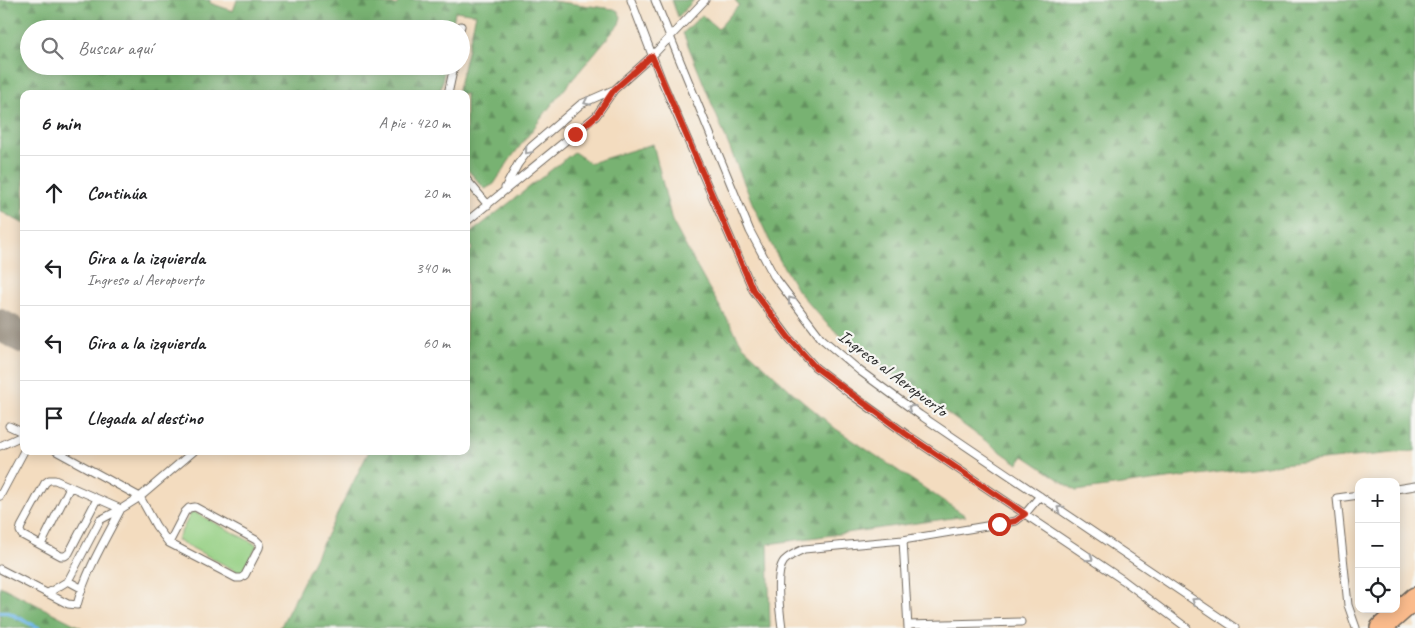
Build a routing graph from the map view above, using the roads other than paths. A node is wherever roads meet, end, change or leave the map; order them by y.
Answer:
1 (630, 0) edge
2 (655, 0) edge
3 (705, 0) edge
4 (669, 38) junction
5 (652, 56) junction
6 (452, 75) edge
7 (449, 90) edge
8 (614, 90) junction
9 (470, 184) edge
10 (504, 191) junction
11 (488, 204) junction
12 (470, 219) edge
13 (9, 426) dead end
14 (20, 432) edge
15 (20, 436) edge
16 (0, 446) edge
17 (22, 455) edge
18 (63, 455) edge
19 (189, 455) edge
20 (1415, 486) edge
21 (70, 487) junction
22 (1400, 488) edge
23 (0, 496) edge
24 (1040, 496) junction
25 (1355, 496) edge
26 (140, 497) junction
27 (97, 499) junction
28 (121, 510) junction
29 (1025, 514) junction
30 (903, 540) junction
31 (169, 543) junction
32 (41, 545) junction
33 (0, 568) edge
34 (68, 581) junction
35 (81, 588) junction
36 (48, 593) junction
37 (1415, 598) edge
38 (1021, 622) dead end
39 (908, 626) edge
40 (782, 628) edge
41 (1186, 628) edge
42 (1235, 628) edge
43 (1356, 628) edge
44 (1381, 628) edge

1 - 5 lane
2 - 4 lane, Ingreso al Aeropuerto
3 - 4 lane
4 - 5 lane
24 -> 4 lane, Ingreso al Aeropuerto
5 - 8 lane
5 - 29 lane
6 - 7 lane
8 - 10 lane
8 -> 10 lane
9 - 11 lane
10 - 11 lane
11 - 12 lane
13 - 14 lane
15 - 16 lane
17 - 23 lane
18 - 26 lane
19 - 26 lane
20 - 22 lane
21 - 27 lane
21 - 32 lane
21 - 32 lane
24 - 29 lane
42 -> 24 lane, Ingreso al Aeropuerto
25 - 43 lane
26 - 28 lane
26 - 31 lane
27 - 28 lane
27 - 32 lane
28 - 34 lane
28 - 35 lane
29 - 30 lane
29 -> 41 lane
30 - 39 lane
30 - 40 lane
31 - 31 lane
33 - 36 lane
34 - 35 lane
34 - 36 lane
35 - 36 lane
37 - 44 main road
38 - 39 lane

